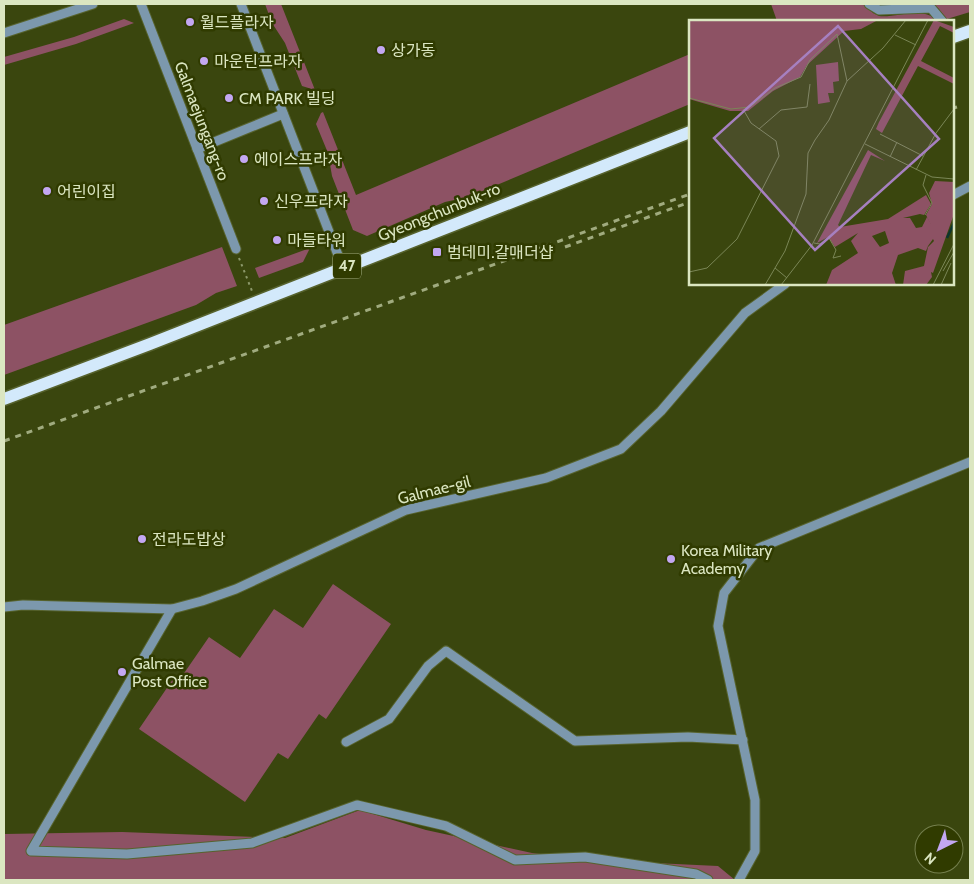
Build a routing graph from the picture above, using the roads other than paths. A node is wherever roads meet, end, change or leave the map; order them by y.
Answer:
1 (93, 4) edge
2 (141, 4) edge
3 (241, 4) edge
4 (870, 4) edge
5 (941, 20) edge
6 (970, 31) edge
7 (4, 32) edge
8 (954, 37) edge
9 (283, 114) junction
10 (689, 132) edge
11 (196, 150) junction
12 (970, 186) edge
13 (954, 194) edge
14 (236, 249) road end
15 (343, 268) junction
16 (783, 285) edge
17 (4, 399) edge
18 (970, 462) edge
19 (4, 607) edge
20 (172, 609) junction
21 (743, 740) junction
22 (346, 742) dead end
23 (708, 880) edge
24 (740, 880) edge

1 - 7 street
2 - 11 street, Galmaejungang-ro
3 - 9 street
4 - 5 street
6 - 8 main road
9 - 11 street
9 - 15 street
10 - 15 main road, Gyeongchunbuk-ro / 47
11 - 14 street, Galmaejungang-ro
12 - 13 street
15 - 17 main road, Gyeongchunbuk-ro / 47
16 - 20 street, Galmae-gil
18 - 21 street
19 - 20 street, Galmae-gil
20 - 23 street
21 - 22 street
21 - 24 street

